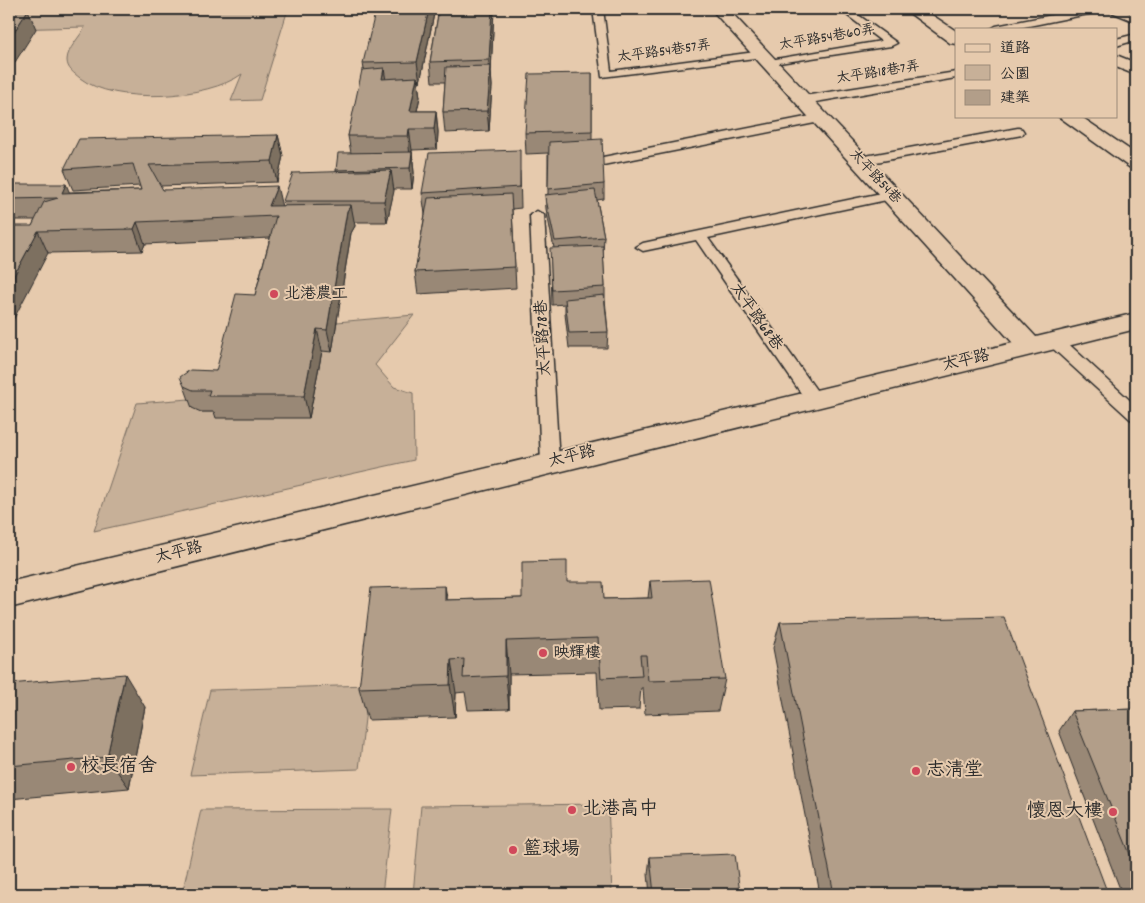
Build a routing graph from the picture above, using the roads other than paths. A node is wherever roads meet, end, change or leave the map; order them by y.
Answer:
1 (598, 9) edge
2 (719, 9) edge
3 (844, 9) edge
4 (912, 9) edge
5 (1099, 9) edge
6 (1109, 9) edge
7 (1136, 18) edge
8 (1001, 28) edge
9 (955, 37) edge
10 (1136, 37) edge
11 (1118, 42) edge
12 (766, 58) junction
13 (1118, 61) edge
14 (1136, 70) edge
15 (955, 75) edge
16 (804, 100) junction
17 (821, 118) junction
18 (1070, 118) edge
19 (1018, 132) dead end
20 (602, 161) edge
21 (860, 161) junction
22 (1136, 163) edge
23 (891, 195) junction
24 (538, 215) dead end
25 (700, 236) junction
26 (643, 247) dead end
27 (1136, 321) edge
28 (1042, 343) junction
29 (813, 398) junction
30 (1136, 415) edge
31 (550, 462) junction
32 (11, 599) edge

1 - 12 lane, 太平路54巷57弄
2 - 12 street, 太平路54巷
3 - 12 lane, 太平路54巷60弄
4 - 9 street
5 - 8 lane
6 - 7 lane
10 - 11 lane
12 - 16 street, 太平路54巷
13 - 14 street
15 - 16 lane, 太平路18巷7弄
16 - 17 street, 太平路54巷
17 - 20 lane
17 - 21 street, 太平路54巷
18 - 22 street
19 - 21 lane
21 - 23 street, 太平路54巷
23 - 25 lane
23 - 28 street, 太平路54巷
24 - 31 lane, 太平路78巷
25 - 26 lane
25 - 29 lane, 太平路68巷
27 - 28 street, 太平路
28 - 29 street, 太平路
28 - 30 lane
29 - 31 street, 太平路
31 - 32 street, 太平路

